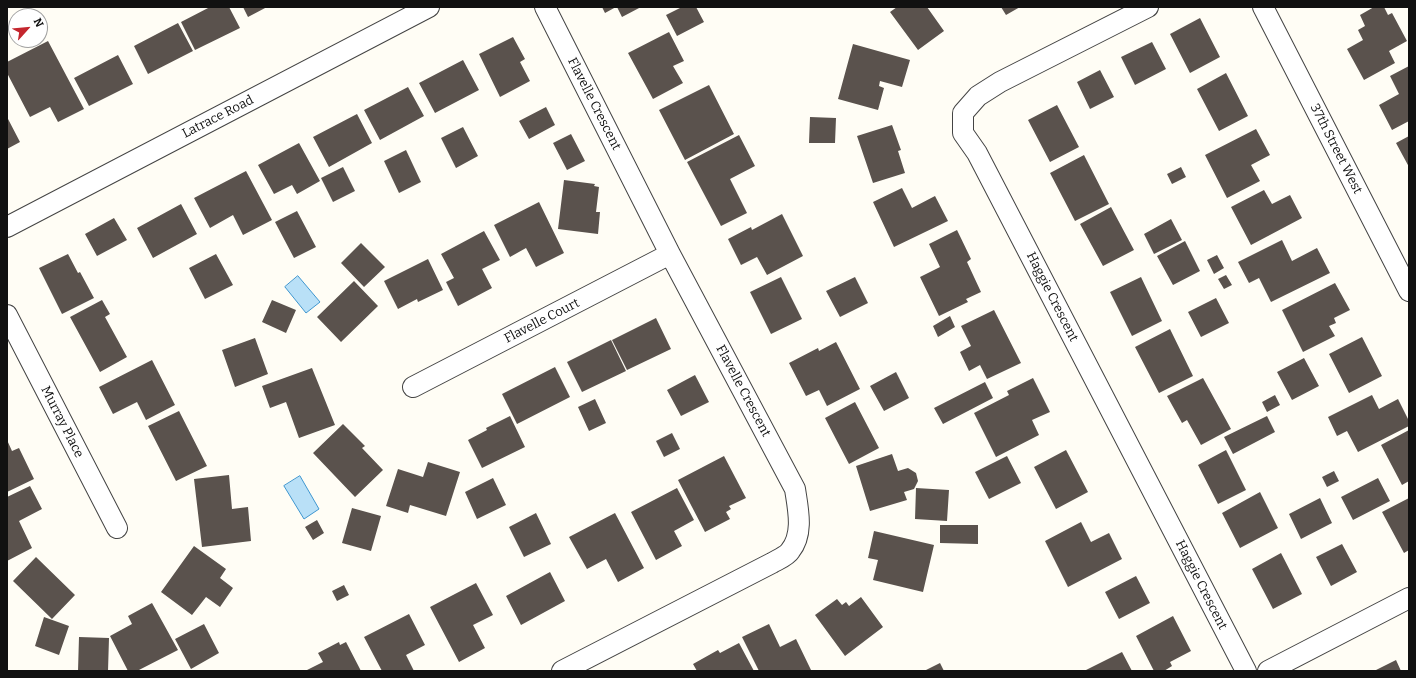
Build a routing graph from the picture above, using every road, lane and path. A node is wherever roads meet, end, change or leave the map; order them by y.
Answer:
1 (429, 7) edge
2 (544, 7) edge
3 (1148, 7) edge
4 (1263, 7) edge
5 (7, 226) edge
6 (670, 254) junction
7 (1409, 291) edge
8 (7, 315) edge
9 (413, 387) dead end
10 (117, 528) dead end
11 (1409, 598) edge
12 (562, 671) edge
13 (1246, 671) edge
14 (1268, 671) edge

1 - 5 street, Latrace Road
2 - 6 street, Flavelle Crescent
3 - 13 street, Haggie Crescent
4 - 7 street, 37th Street West
6 - 9 street, Flavelle Court
6 - 12 street, Flavelle Crescent
8 - 10 street, Murray Place
11 - 14 street

